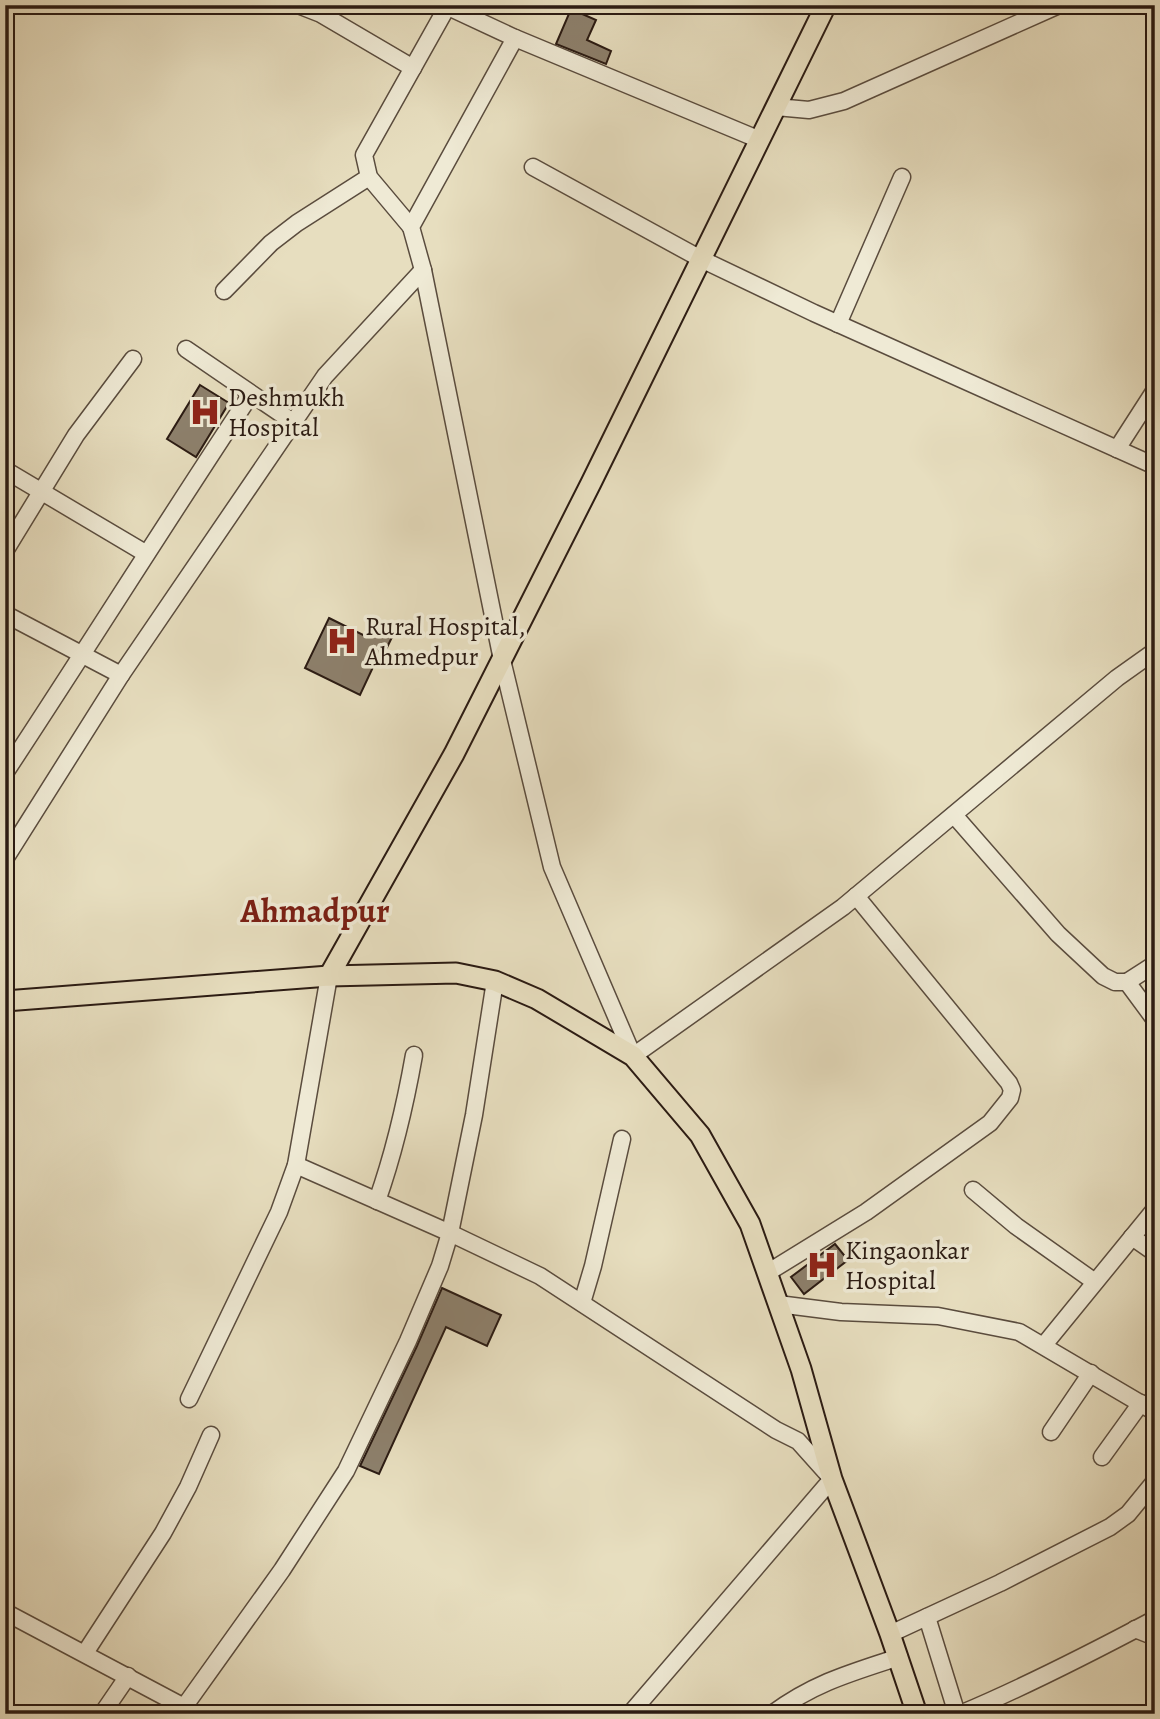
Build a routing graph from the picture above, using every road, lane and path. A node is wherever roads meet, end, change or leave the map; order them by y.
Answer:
1 (298, 5) edge
2 (826, 5) edge
3 (1059, 5) edge
4 (446, 6) edge
5 (466, 10) edge
6 (515, 38) junction
7 (413, 68) junction
8 (776, 107) junction
9 (760, 140) junction
10 (533, 167) dead end
11 (369, 177) junction
12 (902, 177) dead end
13 (411, 227) junction
14 (701, 259) junction
15 (423, 270) junction
16 (224, 291) dead end
17 (838, 324) junction
18 (186, 349) dead end
19 (133, 359) dead end
20 (1155, 390) edge
21 (251, 394) junction
22 (293, 422) junction
23 (1117, 449) junction
24 (1155, 466) edge
25 (5, 470) edge
26 (41, 493) junction
27 (5, 551) edge
28 (145, 553) junction
29 (5, 614) edge
30 (1155, 651) edge
31 (83, 654) junction
32 (502, 660) junction
33 (121, 675) junction
34 (12, 750) edge
35 (5, 773) edge
36 (954, 815) junction
37 (5, 859) edge
38 (856, 896) junction
39 (1155, 964) edge
40 (329, 976) junction
41 (495, 981) junction
42 (1127, 982) junction
43 (5, 1001) edge
44 (1155, 1020) edge
45 (414, 1055) dead end
46 (634, 1055) junction
47 (622, 1139) dead end
48 (296, 1165) junction
49 (973, 1190) dead end
50 (377, 1201) junction
51 (1155, 1209) edge
52 (450, 1233) junction
53 (1132, 1237) junction
54 (1155, 1253) edge
55 (767, 1273) junction
56 (1095, 1283) junction
57 (582, 1303) junction
58 (778, 1304) junction
59 (1044, 1345) junction
60 (1091, 1373) junction
61 (189, 1399) dead end
62 (1148, 1408) edge
63 (1051, 1432) dead end
64 (211, 1435) dead end
65 (1102, 1457) dead end
66 (832, 1479) junction
67 (1155, 1481) edge
68 (5, 1612) edge
69 (927, 1617) junction
70 (1155, 1619) edge
71 (1135, 1629) junction
72 (890, 1634) junction
73 (1155, 1637) edge
74 (85, 1653) junction
75 (899, 1657) junction
76 (128, 1676) junction
77 (5, 1707) edge
78 (182, 1710) edge
79 (11, 1714) edge
80 (102, 1714) edge
81 (630, 1714) edge
82 (772, 1714) edge
83 (917, 1714) edge
84 (959, 1714) edge

1 - 7 street
2 - 8 main road
3 - 8 street
4 - 5 street
4 - 7 street
5 - 6 street
6 - 9 street
6 - 13 street
7 - 11 street
8 - 9 main road
9 - 14 main road
10 - 14 street
11 - 13 street
11 - 16 street
12 - 17 street
13 - 15 street
14 - 17 street
14 - 32 main road
15 - 22 street
15 - 32 street
17 - 23 street
18 - 21 street
19 - 26 street
20 - 23 street
21 - 22 street
21 - 28 street
22 - 33 street
23 - 24 street
25 - 26 street
26 - 27 street
26 - 28 street
28 - 31 street
29 - 31 street
30 - 36 street
31 - 33 street
31 - 34 street
32 - 40 main road
32 - 46 street
33 - 37 street
34 - 35 street
36 - 38 street
36 - 42 street
38 - 46 street
38 - 55 street
39 - 42 street
40 - 41 main road
40 - 43 main road
40 - 48 street
41 - 46 main road
41 - 52 street
42 - 44 street
45 - 50 street
46 - 55 main road
47 - 57 street
48 - 50 street
48 - 61 street
49 - 56 street
50 - 52 street
51 - 53 street
52 - 57 street
52 - 78 street
53 - 54 street
53 - 56 street
55 - 58 main road
56 - 59 street
57 - 66 street
58 - 59 street
58 - 66 main road
59 - 60 street
60 - 62 street
60 - 63 street
62 - 65 street
64 - 74 street
66 - 72 main road
66 - 81 street
67 - 69 street
68 - 74 street
69 - 72 street
69 - 84 street
70 - 71 street
71 - 73 street
71 - 84 street
72 - 75 main road
74 - 76 street
75 - 82 street
75 - 83 main road
76 - 78 street
76 - 80 street
77 - 79 street

